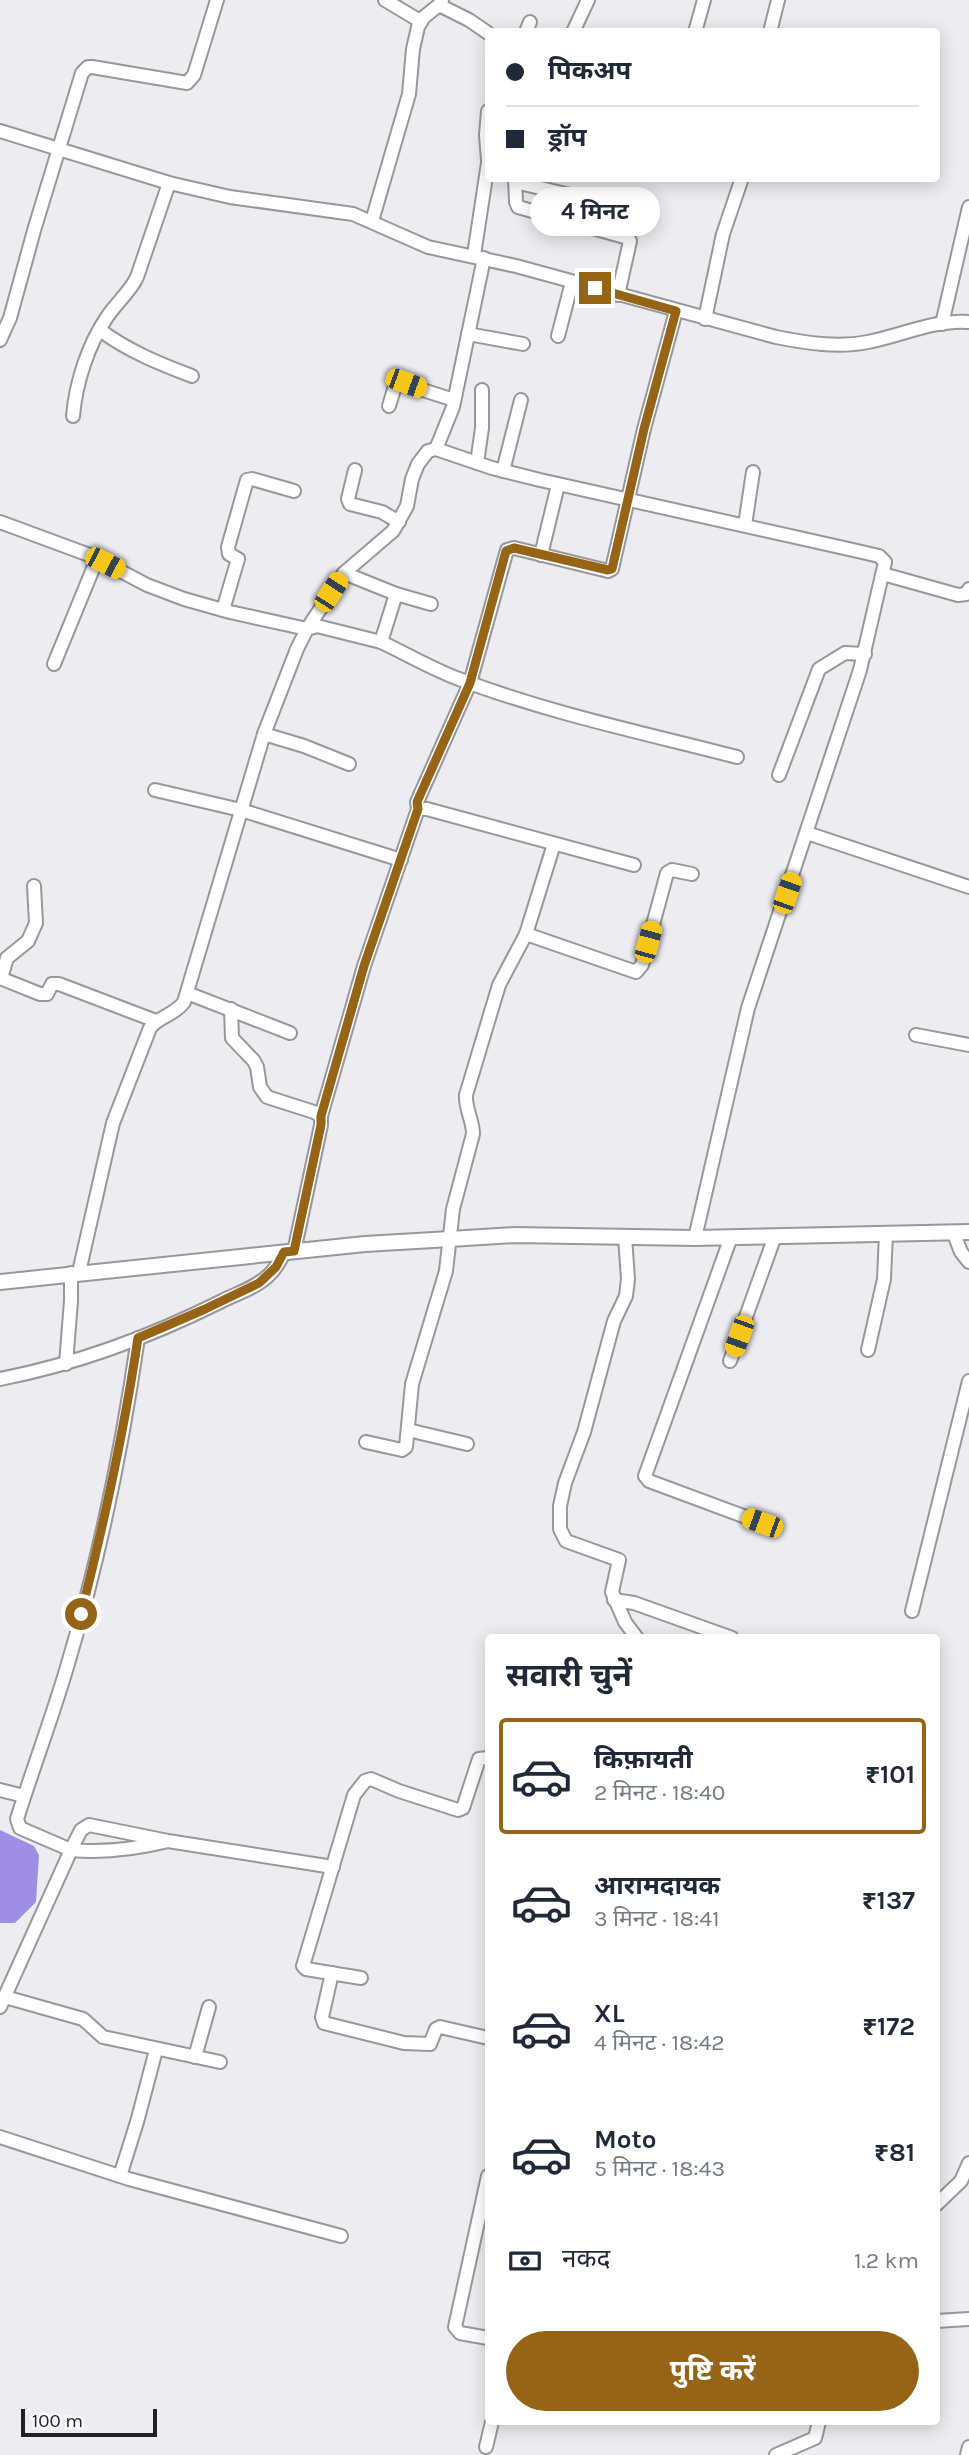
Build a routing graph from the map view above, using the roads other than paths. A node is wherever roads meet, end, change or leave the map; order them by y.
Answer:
1 (217, 0) edge
2 (385, 0) edge
3 (588, 0) edge
4 (704, 0) edge
5 (778, 0) edge
6 (441, 3) edge
7 (420, 21) junction
8 (575, 28) edge
9 (696, 28) edge
10 (771, 28) edge
11 (485, 31) edge
12 (0, 131) edge
13 (60, 150) junction
14 (486, 182) edge
15 (515, 182) edge
16 (523, 182) edge
17 (741, 182) edge
18 (169, 183) junction
19 (621, 207) dead end
20 (969, 207) edge
21 (372, 221) junction
22 (479, 257) junction
23 (572, 282) junction
24 (618, 295) junction
25 (676, 311) junction
26 (5, 316) edge
27 (705, 319) junction
28 (969, 322) edge
29 (942, 324) junction
30 (100, 330) junction
31 (468, 334) junction
32 (558, 336) dead end
33 (0, 340) edge
34 (523, 344) dead end
35 (192, 376) dead end
36 (482, 390) dead end
37 (454, 400) junction
38 (521, 400) dead end
39 (388, 406) dead end
40 (73, 416) dead end
41 (436, 449) junction
42 (477, 463) junction
43 (355, 470) dead end
44 (503, 471) junction
45 (753, 472) dead end
46 (558, 485) junction
47 (293, 491) dead end
48 (629, 500) junction
49 (0, 522) edge
50 (398, 522) junction
51 (745, 525) junction
52 (541, 555) junction
53 (97, 559) junction
54 (344, 573) junction
55 (883, 574) junction
56 (969, 589) edge
57 (396, 594) junction
58 (431, 604) dead end
59 (223, 610) junction
60 (307, 629) junction
61 (381, 642) junction
62 (864, 654) junction
63 (54, 664) dead end
64 (470, 683) junction
65 (264, 734) junction
66 (737, 757) dead end
67 (349, 764) dead end
68 (779, 775) dead end
69 (155, 790) dead end
70 (418, 809) junction
71 (241, 810) junction
72 (807, 833) junction
73 (554, 844) junction
74 (401, 860) junction
75 (634, 865) dead end
76 (692, 874) dead end
77 (34, 886) dead end
78 (969, 887) edge
79 (526, 934) junction
80 (0, 978) edge
81 (187, 993) junction
82 (231, 1009) junction
83 (156, 1021) junction
84 (290, 1033) dead end
85 (916, 1035) dead end
86 (969, 1045) edge
87 (321, 1116) junction
88 (962, 1233) edge
89 (887, 1234) junction
90 (775, 1236) junction
91 (625, 1237) junction
92 (731, 1237) junction
93 (450, 1238) junction
94 (695, 1238) junction
95 (289, 1252) junction
96 (969, 1262) edge
97 (75, 1273) junction
98 (0, 1282) edge
99 (138, 1338) junction
100 (868, 1350) dead end
101 (730, 1362) dead end
102 (66, 1364) junction
103 (0, 1378) edge
104 (969, 1381) edge
105 (408, 1430) junction
106 (366, 1442) dead end
107 (467, 1444) dead end
108 (762, 1523) dead end
109 (614, 1600) junction
110 (912, 1611) dead end
111 (634, 1634) edge
112 (721, 1634) edge
113 (485, 1758) edge
114 (0, 1790) edge
115 (24, 1796) junction
116 (168, 1841) junction
117 (71, 1850) junction
118 (333, 1867) junction
119 (332, 1973) junction
120 (361, 1979) dead end
121 (4, 1993) edge
122 (209, 2007) dead end
123 (485, 2037) edge
124 (156, 2050) junction
125 (195, 2057) junction
126 (220, 2062) dead end
127 (0, 2137) edge
128 (969, 2163) edge
129 (120, 2176) junction
130 (485, 2190) edge
131 (940, 2201) edge
132 (341, 2236) dead end
133 (969, 2319) edge
134 (940, 2321) edge
135 (485, 2337) edge
136 (491, 2425) edge
137 (818, 2425) edge
138 (486, 2447) dead end
139 (969, 2447) edge
140 (776, 2455) edge
141 (967, 2455) edge

1 - 13 street
2 - 7 street
3 - 8 street
4 - 9 street
5 - 10 street
6 - 7 street
6 - 11 street
7 - 21 street
12 - 13 street
13 - 18 street
13 - 26 street
14 - 22 street
15 - 24 street
16 - 19 street
17 - 27 street
18 - 21 street
18 - 30 street
20 - 29 street
21 - 22 street
22 - 23 street
22 - 31 street
23 - 24 street
23 - 32 street
24 - 25 street
25 - 27 street
25 - 48 street
26 - 33 street
27 - 29 street
28 - 29 street
30 - 35 street
30 - 40 street
31 - 34 street
31 - 37 street
36 - 42 street
37 - 39 street
37 - 41 street
38 - 44 street
41 - 42 street
41 - 50 street
42 - 44 street
43 - 50 street
44 - 46 street
45 - 51 street
46 - 48 street
46 - 52 street
47 - 59 street
48 - 51 street
48 - 52 street
49 - 53 street
50 - 54 street
51 - 55 street
52 - 64 street
53 - 59 street
53 - 63 street
54 - 57 street
54 - 60 street
55 - 56 street
55 - 62 street
57 - 58 street
57 - 61 street
59 - 60 street
60 - 61 street
60 - 65 street
61 - 64 street
62 - 68 street
62 - 72 street
64 - 66 street
64 - 70 street
65 - 67 street
65 - 71 street
69 - 71 street
70 - 73 street
70 - 74 street
71 - 74 street
71 - 81 street
72 - 78 street
72 - 94 street
73 - 75 street
73 - 79 street
74 - 87 street
76 - 79 street
77 - 80 street
79 - 93 street
80 - 83 street
81 - 82 street
81 - 83 street
82 - 84 street
82 - 87 street
83 - 97 street
85 - 86 street
87 - 95 street
88 - 89 main road
88 - 96 street
89 - 90 main road
89 - 100 street
90 - 92 main road
90 - 101 street
91 - 93 main road
91 - 94 main road
91 - 109 street
92 - 94 main road
92 - 108 street
93 - 95 main road
93 - 105 street
95 - 97 main road
95 - 99 street
97 - 98 main road
97 - 102 street
99 - 102 street
99 - 115 street
102 - 103 street
104 - 110 street
105 - 106 street
105 - 107 street
109 - 111 street
109 - 112 street
113 - 118 street
114 - 115 street
115 - 117 street
116 - 117 street
116 - 117 street
116 - 118 street
117 - 121 street
118 - 119 street
119 - 120 street
119 - 123 street
121 - 124 street
122 - 125 street
124 - 125 street
124 - 129 street
125 - 126 street
127 - 129 street
128 - 131 street
129 - 132 street
130 - 135 street
133 - 134 street
136 - 138 street
137 - 140 street
139 - 141 street

